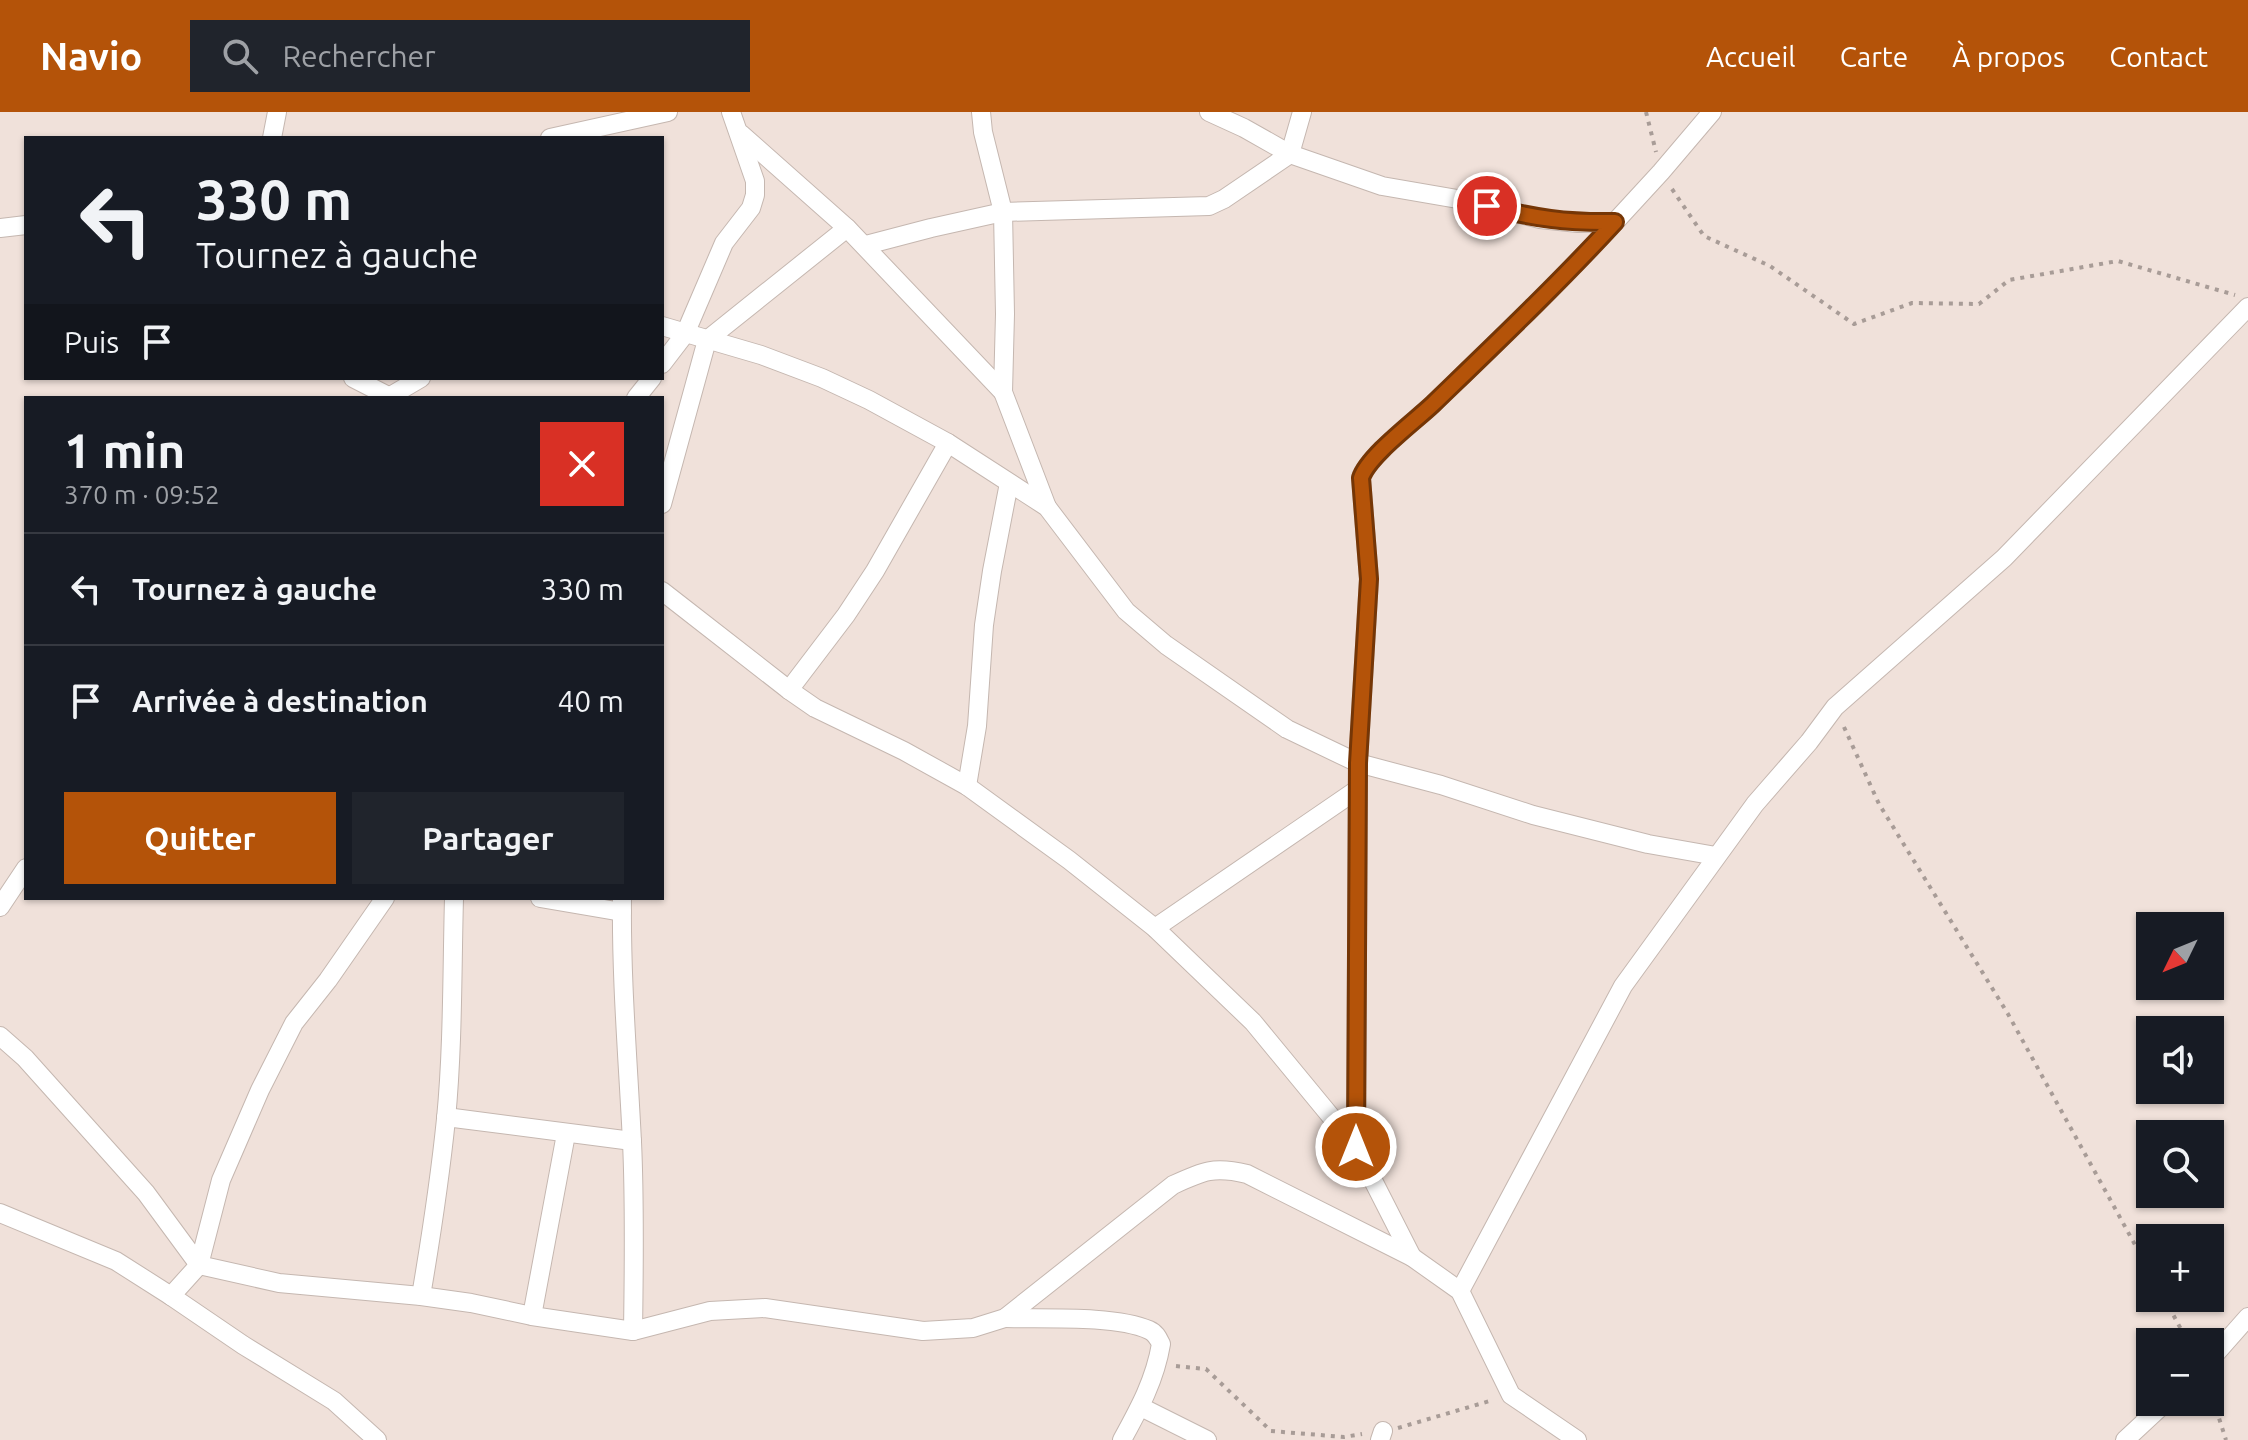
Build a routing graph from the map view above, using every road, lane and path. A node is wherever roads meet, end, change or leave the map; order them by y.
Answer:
1 (277, 112) edge
2 (668, 112) edge
3 (731, 112) edge
4 (981, 112) edge
5 (1209, 112) edge
6 (1302, 112) edge
7 (1646, 112) edge
8 (1712, 112) edge
9 (738, 132) junction
10 (272, 136) edge
11 (559, 136) edge
12 (1290, 154) junction
13 (1661, 172) junction
14 (1003, 212) junction
15 (1615, 222) junction
16 (24, 225) edge
17 (0, 228) edge
18 (847, 228) junction
19 (866, 245) junction
20 (2248, 298) edge
21 (2248, 307) edge
22 (664, 327) edge
23 (685, 334) junction
24 (707, 340) junction
25 (664, 361) edge
26 (357, 380) edge
27 (418, 380) edge
28 (650, 380) edge
29 (1003, 392) junction
30 (386, 396) edge
31 (393, 396) edge
32 (638, 396) edge
33 (948, 443) junction
34 (1009, 483) junction
35 (664, 497) edge
36 (1047, 507) junction
37 (664, 593) edge
38 (789, 690) junction
39 (1835, 707) junction
40 (1358, 763) junction
41 (967, 786) junction
42 (1358, 789) junction
43 (1716, 856) junction
44 (24, 871) edge
45 (384, 900) edge
46 (454, 900) edge
47 (563, 900) edge
48 (622, 905) edge
49 (0, 907) edge
50 (1155, 928) junction
51 (0, 1036) edge
52 (446, 1117) junction
53 (566, 1134) junction
54 (632, 1141) junction
55 (1356, 1147) junction
56 (0, 1213) edge
57 (2136, 1247) edge
58 (1412, 1257) junction
59 (199, 1265) junction
60 (1460, 1291) junction
61 (171, 1296) junction
62 (421, 1296) junction
63 (532, 1316) junction
64 (2248, 1317) edge
65 (1005, 1318) junction
66 (633, 1331) junction
67 (2224, 1344) edge
68 (1158, 1364) junction
69 (1511, 1395) junction
70 (1141, 1407) junction
71 (2151, 1416) edge
72 (2218, 1416) edge
73 (1382, 1435) edge
74 (1202, 1439) edge
75 (377, 1440) edge
76 (1122, 1440) edge
77 (1577, 1440) edge
78 (2125, 1440) edge
79 (2226, 1440) edge

1 - 10 street
2 - 11 street
3 - 9 street
4 - 14 street
5 - 12 street
6 - 12 street
7 - 13 path
8 - 13 street
9 - 18 street
9 - 23 street
12 - 14 street
12 - 15 street
13 - 15 street
13 - 20 path
14 - 19 street
14 - 29 street
15 - 40 street
16 - 17 street
18 - 19 street
18 - 24 street
19 - 29 street
21 - 39 street
22 - 23 street
23 - 24 street
23 - 25 street
24 - 33 street
24 - 35 street
26 - 30 street
27 - 31 street
28 - 32 street
29 - 36 street
33 - 34 street
33 - 38 street
34 - 36 street
34 - 41 street
36 - 40 street
37 - 38 street
38 - 41 street
39 - 43 street
39 - 57 path
40 - 42 street
40 - 43 street
41 - 50 street
42 - 50 street
42 - 55 street
43 - 60 street
44 - 49 street
45 - 59 street
46 - 52 street
47 - 48 street
48 - 54 street
50 - 55 street
51 - 59 street
52 - 53 street
52 - 62 street
53 - 54 street
53 - 63 street
54 - 66 street
55 - 58 street
56 - 61 street
58 - 60 street
58 - 65 street
59 - 61 street
59 - 62 street
60 - 69 street
61 - 75 street
62 - 63 street
63 - 66 street
64 - 67 street
65 - 66 street
65 - 68 street
68 - 70 street
68 - 73 path
69 - 73 path
69 - 77 street
70 - 74 street
70 - 76 street
71 - 78 street
72 - 79 path

